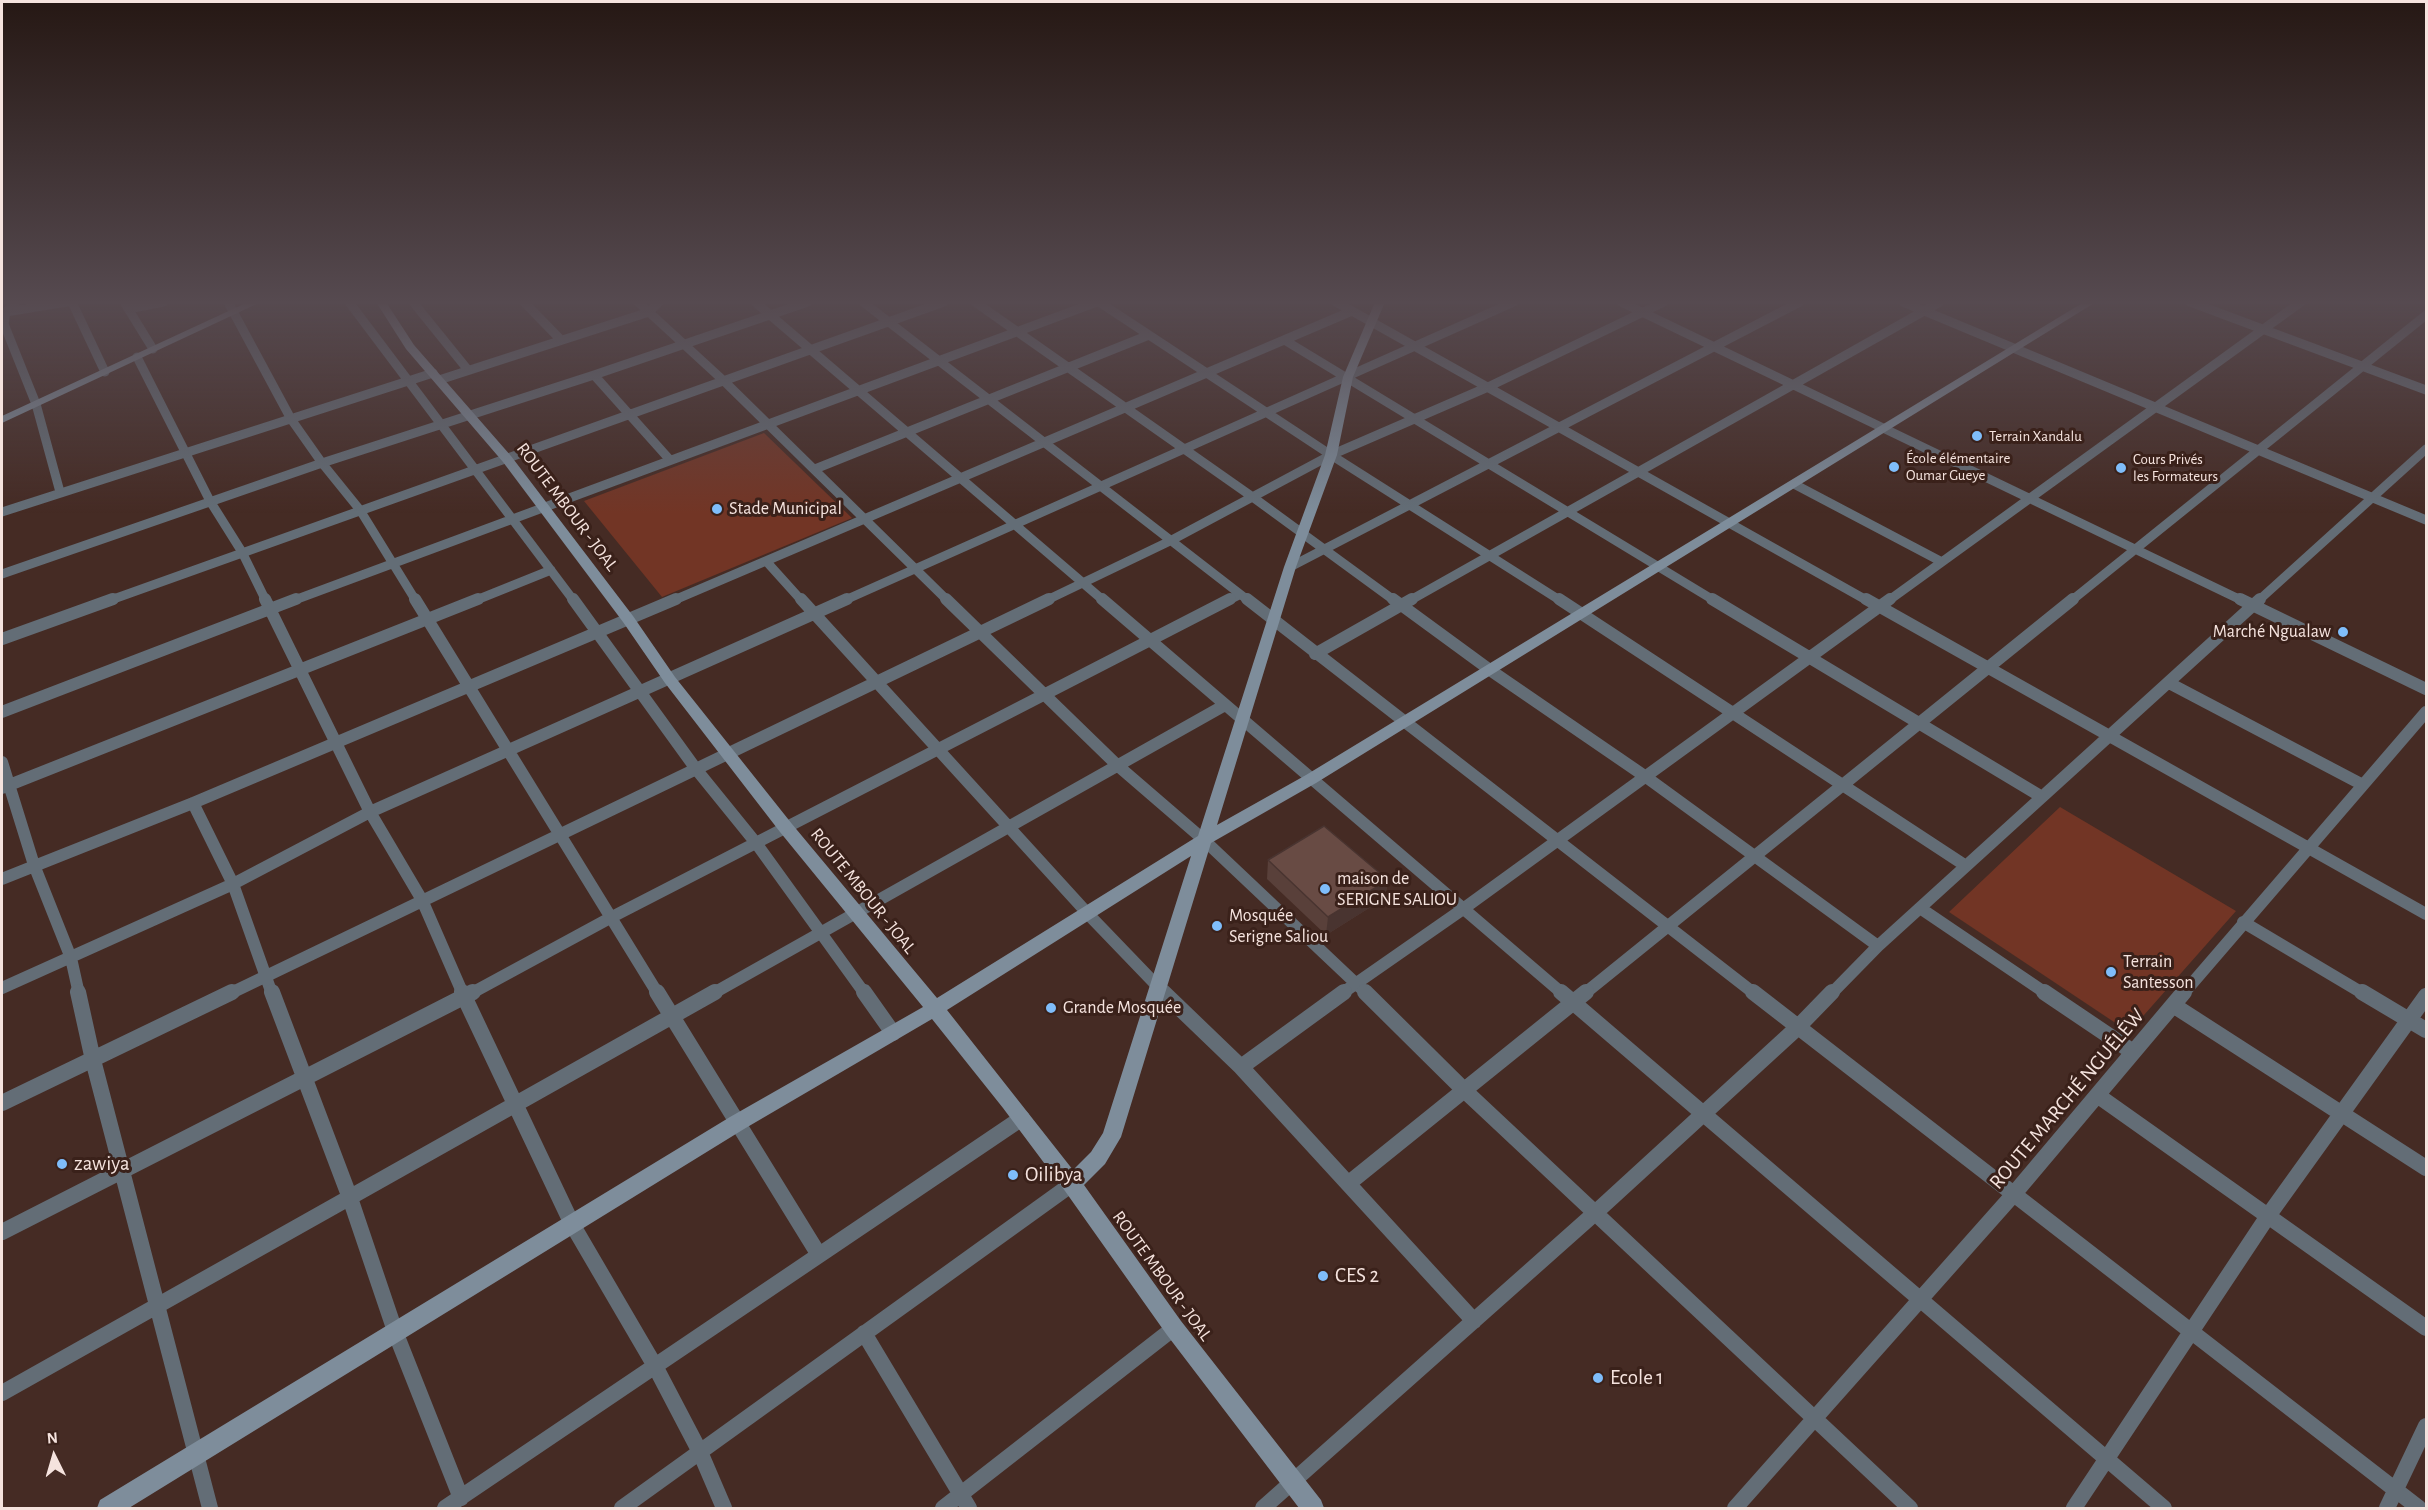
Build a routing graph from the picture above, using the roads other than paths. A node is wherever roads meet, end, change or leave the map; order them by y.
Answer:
1 (21, 372) edge
2 (104, 372) edge
3 (145, 372) edge
4 (266, 372) edge
5 (403, 372) edge
6 (433, 372) edge
7 (455, 372) edge
8 (601, 372) edge
9 (715, 372) edge
10 (751, 372) edge
11 (837, 372) edge
12 (906, 372) edge
13 (953, 372) edge
14 (1057, 372) edge
15 (1075, 372) edge
16 (1205, 372) edge
17 (1206, 372) edge
18 (1340, 372) edge
19 (1350, 372) edge
20 (1358, 372) edge
21 (1462, 372) edge
22 (1518, 372) edge
23 (1665, 372) edge
24 (1767, 372) edge
25 (1815, 372) edge
26 (1976, 372) edge
27 (2072, 372) edge
28 (2203, 372) edge
29 (2354, 372) edge
30 (2380, 372) edge
31 (594, 375) junction
32 (436, 376) junction
33 (1348, 377) junction
34 (409, 381) junction
35 (725, 382) junction
36 (1793, 385) junction
37 (1488, 387) junction
38 (858, 390) junction
39 (2427, 390) edge
40 (989, 399) junction
41 (36, 404) junction
42 (2156, 407) junction
43 (1123, 408) junction
44 (1267, 412) junction
45 (471, 415) junction
46 (630, 415) junction
47 (291, 419) junction
48 (2, 420) edge
49 (1413, 420) junction
50 (442, 424) junction
51 (768, 424) junction
52 (1560, 427) junction
53 (1884, 428) junction
54 (906, 432) junction
55 (1044, 444) junction
56 (2427, 449) edge
57 (1184, 450) junction
58 (2259, 450) junction
59 (186, 452) junction
60 (1330, 455) junction
61 (507, 459) junction
62 (670, 460) junction
63 (322, 463) junction
64 (1490, 464) junction
65 (815, 469) junction
66 (475, 470) junction
67 (1639, 472) junction
68 (962, 479) junction
69 (1794, 484) junction
70 (1100, 488) junction
71 (60, 492) junction
72 (1254, 498) junction
73 (2030, 498) junction
74 (2373, 498) junction
75 (210, 501) junction
76 (1410, 505) junction
77 (543, 507) junction
78 (360, 510) junction
79 (1568, 511) junction
80 (2, 512) edge
81 (512, 519) junction
82 (864, 520) junction
83 (2427, 520) edge
84 (1730, 523) junction
85 (1016, 525) junction
86 (1303, 534) junction
87 (1170, 541) junction
88 (1324, 550) junction
89 (2137, 550) junction
90 (242, 552) junction
91 (1491, 555) junction
92 (766, 561) junction
93 (1942, 562) junction
94 (393, 563) junction
95 (1659, 566) junction
96 (1290, 567) junction
97 (551, 570) junction
98 (915, 571) junction
99 (2, 574) edge
100 (1083, 583) junction
101 (1239, 595) junction
102 (1402, 605) junction
103 (2253, 606) junction
104 (1880, 607) junction
105 (270, 609) junction
106 (1581, 614) junction
107 (816, 615) junction
108 (628, 619) junction
109 (429, 620) junction
110 (1273, 621) junction
111 (597, 632) junction
112 (980, 633) junction
113 (2, 639) edge
114 (1150, 640) junction
115 (1315, 654) junction
116 (1810, 657) junction
117 (1990, 669) junction
118 (1490, 670) junction
119 (301, 671) junction
120 (670, 680) junction
121 (878, 682) junction
122 (2169, 683) junction
123 (468, 687) junction
124 (2427, 689) edge
125 (640, 693) junction
126 (1044, 695) junction
127 (1225, 705) junction
128 (2, 712) edge
129 (2427, 712) edge
130 (1733, 714) junction
131 (1243, 720) junction
132 (1404, 722) junction
133 (1921, 724) junction
134 (2110, 736) junction
135 (335, 741) junction
136 (939, 749) junction
137 (508, 750) junction
138 (730, 754) junction
139 (2, 762) edge
140 (1117, 765) junction
141 (696, 770) junction
142 (1646, 777) junction
143 (1311, 779) junction
144 (2363, 785) junction
145 (5, 786) edge
146 (1844, 786) junction
147 (2042, 797) junction
148 (193, 803) junction
149 (370, 812) junction
150 (1008, 827) junction
151 (786, 828) junction
152 (558, 833) junction
153 (1204, 840) junction
154 (1557, 841) junction
155 (756, 843) junction
156 (2308, 847) junction
157 (1756, 856) junction
158 (34, 865) junction
159 (1966, 866) junction
160 (2, 879) edge
161 (233, 884) junction
162 (422, 900) junction
163 (1920, 908) junction
164 (1463, 909) junction
165 (857, 912) junction
166 (2427, 914) edge
167 (1089, 915) junction
168 (610, 918) junction
169 (2243, 922) junction
170 (1668, 927) junction
171 (820, 932) junction
172 (1878, 946) junction
173 (71, 958) junction
174 (266, 977) junction
175 (1356, 983) junction
176 (1158, 987) junction
177 (2, 988) edge
178 (2427, 996) edge
179 (464, 997) junction
180 (1574, 1004) junction
181 (2173, 1005) junction
182 (934, 1009) junction
183 (670, 1017) junction
184 (2410, 1020) junction
185 (1797, 1028) junction
186 (2427, 1030) edge
187 (893, 1033) junction
188 (2133, 1052) junction
189 (93, 1060) junction
190 (1241, 1067) junction
191 (305, 1078) junction
192 (1464, 1090) junction
193 (2097, 1095) junction
194 (2, 1103) edge
195 (517, 1105) junction
196 (2343, 1113) junction
197 (1702, 1114) junction
198 (1022, 1118) junction
199 (737, 1123) junction
200 (2427, 1168) edge
201 (121, 1172) junction
202 (1349, 1183) junction
203 (1072, 1184) junction
204 (2013, 1195) junction
205 (350, 1198) junction
206 (1595, 1213) junction
207 (2268, 1216) junction
208 (572, 1224) junction
209 (2, 1232) edge
210 (819, 1255) junction
211 (1920, 1301) junction
212 (157, 1305) junction
213 (1474, 1322) junction
214 (1174, 1328) junction
215 (2427, 1328) edge
216 (864, 1333) junction
217 (2192, 1333) junction
218 (396, 1334) junction
219 (656, 1366) junction
220 (2, 1393) edge
221 (1815, 1418) junction
222 (2427, 1426) edge
223 (700, 1452) junction
224 (198, 1455) junction
225 (2106, 1458) junction
226 (1292, 1482) junction
227 (2396, 1491) junction
228 (460, 1498) junction
229 (965, 1502) edge
230 (108, 1509) edge
231 (210, 1509) edge
232 (445, 1509) edge
233 (622, 1509) edge
234 (724, 1509) edge
235 (944, 1509) edge
236 (1263, 1509) edge
237 (1312, 1509) edge
238 (1735, 1509) edge
239 (1910, 1509) edge
240 (2074, 1509) edge
241 (2164, 1509) edge
242 (2386, 1509) edge
243 (2419, 1509) edge

1 - 41 street
2 - 41 main road
3 - 59 street
4 - 47 street
5 - 34 street
6 - 32 main road, ROUTE MBOUR - JOAL
7 - 32 street
8 - 31 street
9 - 35 street
10 - 35 street
11 - 38 street
12 - 38 street
13 - 40 street
14 - 40 street
15 - 43 street
16 - 43 street
17 - 44 street
18 - 33 street
19 - 33 main road
20 - 33 street
21 - 37 street
22 - 37 street
23 - 52 street
24 - 36 street
25 - 36 street
26 - 53 main road
27 - 42 street
28 - 42 street
29 - 58 street
30 - 39 street
31 - 45 street
31 - 46 street
32 - 34 street
32 - 45 main road, ROUTE MBOUR - JOAL
33 - 44 street
33 - 49 street
33 - 60 main road
34 - 47 street
34 - 50 street
35 - 46 street
35 - 51 street
36 - 53 street
36 - 67 street
37 - 49 street
37 - 52 street
38 - 51 street
38 - 54 street
40 - 54 street
40 - 55 street
41 - 48 main road
41 - 71 street
42 - 58 street
42 - 73 street
43 - 55 street
43 - 57 street
44 - 57 street
44 - 60 street
45 - 50 street
45 - 61 main road, ROUTE MBOUR - JOAL
46 - 61 street
46 - 62 street
47 - 59 street
47 - 63 street
49 - 60 street
49 - 64 street
50 - 63 street
50 - 66 street
51 - 62 street
51 - 65 street
52 - 64 street
52 - 67 street
53 - 69 main road
53 - 73 street
54 - 65 street
54 - 68 street
55 - 68 street
55 - 70 street
56 - 74 street
57 - 70 street
57 - 72 street
58 - 74 street
58 - 89 street
59 - 71 street
59 - 75 street
60 - 72 street
60 - 76 street
60 - 86 main road
61 - 66 street
61 - 77 main road, ROUTE MBOUR - JOAL
62 - 77 street
63 - 75 street
63 - 78 street
64 - 76 street
64 - 79 street
65 - 82 street
66 - 78 street
66 - 81 street
67 - 79 street
67 - 84 street
68 - 82 street
68 - 85 street
69 - 84 main road
69 - 93 street
70 - 85 street
70 - 87 street
71 - 80 street
72 - 86 street
72 - 87 street
73 - 89 street
73 - 93 street
74 - 83 street
74 - 103 street
75 - 90 street
75 - 99 street
76 - 88 street
76 - 91 street
77 - 81 street
77 - 108 main road, ROUTE MBOUR - JOAL
78 - 90 street
78 - 94 street
79 - 91 street
79 - 95 street
81 - 94 street
81 - 97 street
82 - 92 street
82 - 98 street
84 - 95 main road
84 - 104 street
85 - 98 street
85 - 100 street
86 - 88 street
86 - 96 main road
87 - 100 street
87 - 101 street
88 - 96 street
88 - 102 street
89 - 103 street
89 - 117 street
90 - 105 street
90 - 113 street
91 - 102 street
91 - 106 street
92 - 107 street
92 - 108 street
93 - 104 street
94 - 105 street
94 - 109 street
95 - 106 main road
95 - 116 street
96 - 110 main road
97 - 109 street
97 - 111 street
98 - 107 street
98 - 112 street
100 - 112 street
100 - 114 street
101 - 110 street
101 - 114 street
102 - 115 street
102 - 118 street
103 - 122 street
103 - 124 street
104 - 116 street
104 - 117 street
105 - 119 street
105 - 128 street
106 - 118 main road
106 - 130 street
107 - 120 street
107 - 121 street
108 - 111 street
108 - 120 main road, ROUTE MBOUR - JOAL
109 - 119 street
109 - 123 street
110 - 115 street
110 - 131 main road
111 - 123 street
111 - 125 street
112 - 121 street
112 - 126 street
114 - 126 street
114 - 127 street
115 - 132 street
116 - 130 street
116 - 133 street
117 - 133 street
117 - 134 street
118 - 132 main road
118 - 142 street
119 - 135 street
119 - 145 street
120 - 125 street
120 - 138 main road, ROUTE MBOUR - JOAL
121 - 136 street
121 - 138 street
122 - 134 street
122 - 144 street
123 - 135 street
123 - 137 street
125 - 137 street
125 - 141 street
126 - 136 street
126 - 140 street
127 - 131 street
127 - 140 street
129 - 144 street, ROUTE MARCHÉ NGUÉLÉW
130 - 142 street
130 - 146 street
131 - 143 street
131 - 153 main road
132 - 143 main road
132 - 154 street
133 - 146 street
133 - 147 street
134 - 147 street
134 - 156 street
135 - 148 street
135 - 149 street
136 - 150 street
136 - 151 street
137 - 149 street
137 - 152 street
138 - 141 street
138 - 151 main road, ROUTE MBOUR - JOAL
139 - 145 street
140 - 150 street
140 - 153 street
141 - 152 street
141 - 155 street
142 - 154 street
142 - 157 street
143 - 153 main road
143 - 164 street
144 - 156 street, ROUTE MARCHÉ NGUÉLÉW
145 - 158 street
146 - 157 street
146 - 159 street
147 - 159 street
148 - 158 street
148 - 161 street
149 - 161 street
149 - 162 street
150 - 165 street
150 - 167 street
151 - 155 street
151 - 165 main road, ROUTE MBOUR - JOAL
152 - 162 street
152 - 168 street
153 - 167 main road
153 - 175 street
153 - 176 main road
154 - 164 street
154 - 170 street
155 - 168 street
155 - 171 street
156 - 166 street
156 - 169 street, ROUTE MARCHÉ NGUÉLÉW
157 - 170 street
157 - 172 street
158 - 160 street
158 - 173 street
159 - 163 street
161 - 173 street
161 - 174 street
162 - 174 street
162 - 179 street
163 - 172 street
163 - 188 street
164 - 175 street
164 - 180 street
165 - 171 street
165 - 182 main road, ROUTE MBOUR - JOAL
167 - 176 street
167 - 182 main road
168 - 179 street
168 - 183 street
169 - 181 street, ROUTE MARCHÉ NGUÉLÉW
169 - 184 street
170 - 180 street
170 - 185 street
171 - 183 street
171 - 187 street
172 - 185 street
173 - 177 street
173 - 189 street
174 - 189 street
174 - 191 street
175 - 190 street
175 - 192 street
176 - 190 street
176 - 203 main road
178 - 184 street
179 - 191 street
179 - 195 street
180 - 192 street
180 - 197 street
181 - 188 street, ROUTE MARCHÉ NGUÉLÉW
181 - 196 street
182 - 187 main road
182 - 198 main road, ROUTE MBOUR - JOAL
183 - 195 street
183 - 199 street
184 - 186 street
184 - 196 street
185 - 197 street
185 - 204 street
187 - 199 main road
188 - 193 street, ROUTE MARCHÉ NGUÉLÉW
189 - 194 street
189 - 201 street
190 - 202 street
191 - 201 street
191 - 205 street
192 - 202 street
192 - 206 street
193 - 204 street, ROUTE MARCHÉ NGUÉLÉW
193 - 207 street
195 - 205 street
195 - 208 street
196 - 200 street
196 - 207 street
197 - 206 street
197 - 211 street
198 - 203 main road, ROUTE MBOUR - JOAL
198 - 210 street
199 - 208 main road
199 - 210 street
201 - 209 street
201 - 212 street
202 - 213 street
203 - 214 main road, ROUTE MBOUR - JOAL
203 - 216 street
204 - 211 street, ROUTE MARCHÉ NGUÉLÉW
204 - 217 street
205 - 212 street
205 - 218 street
206 - 213 street
206 - 221 street
207 - 215 street
207 - 217 street
208 - 218 main road
208 - 219 street
210 - 219 street
211 - 221 street, ROUTE MARCHÉ NGUÉLÉW
211 - 225 street
212 - 220 street
212 - 224 street
213 - 226 street
214 - 226 main road, ROUTE MBOUR - JOAL
214 - 229 street
216 - 223 street
216 - 229 street
217 - 225 street
217 - 227 street
218 - 224 main road
218 - 228 street
219 - 223 street
219 - 228 street
221 - 238 street, ROUTE MARCHÉ NGUÉLÉW
221 - 239 street
222 - 227 street
223 - 233 street
223 - 234 street
224 - 230 main road
224 - 231 street
225 - 240 street
225 - 241 street
226 - 236 street
226 - 237 main road, ROUTE MBOUR - JOAL
227 - 242 street
227 - 243 street
228 - 232 street
229 - 235 street

